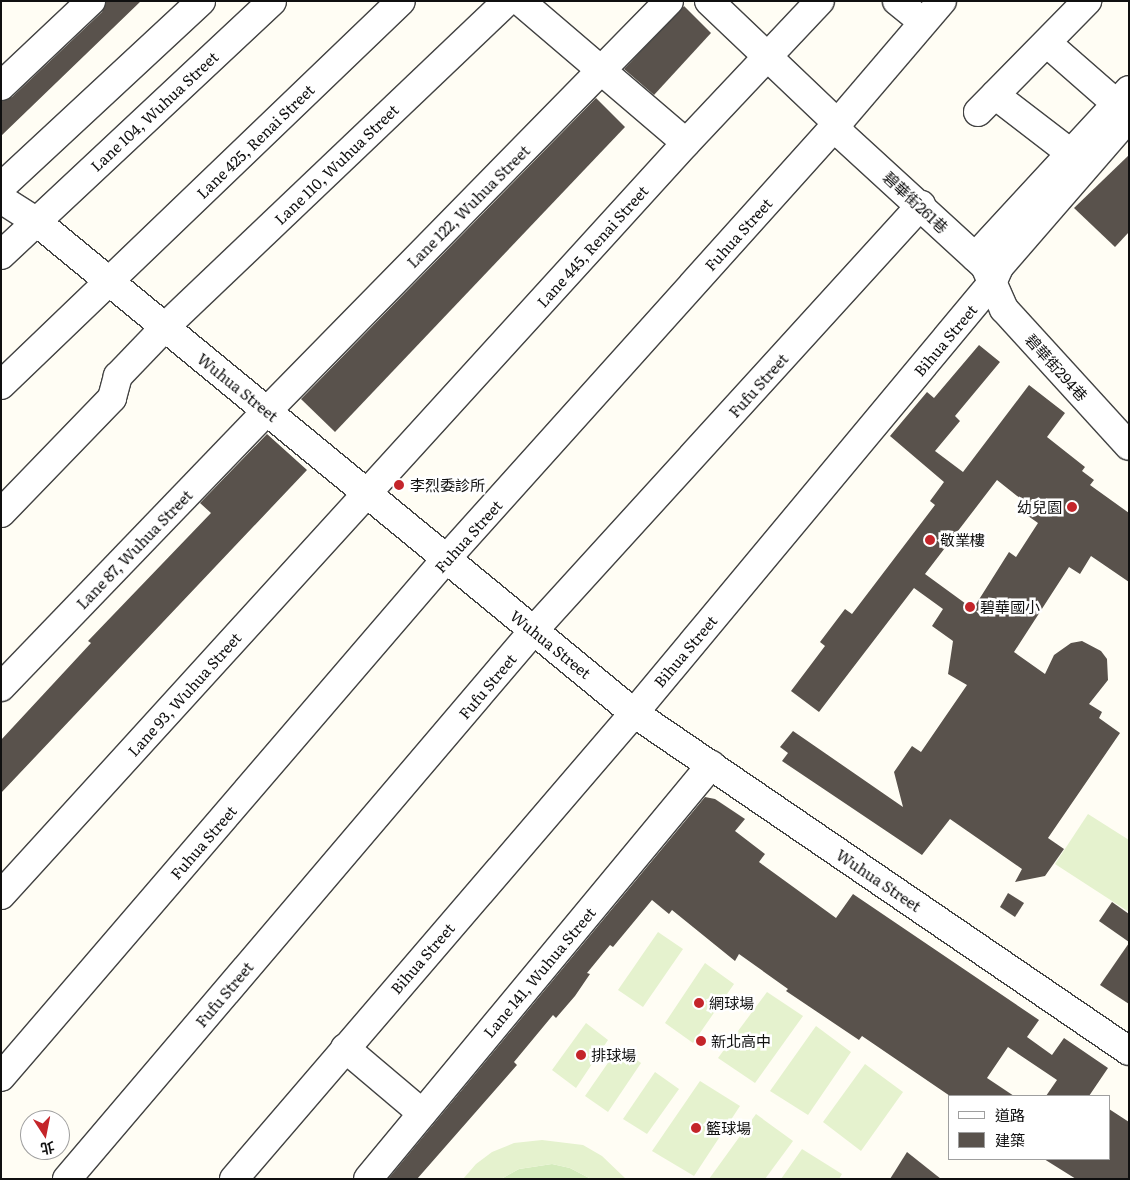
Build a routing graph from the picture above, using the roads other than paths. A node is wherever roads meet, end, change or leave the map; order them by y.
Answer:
1 (91, 1) edge
2 (201, 1) edge
3 (272, 1) edge
4 (401, 1) edge
5 (507, 1) edge
6 (520, 1) edge
7 (669, 1) edge
8 (709, 1) edge
9 (820, 1) edge
10 (897, 1) edge
11 (942, 1) edge
12 (1087, 1) edge
13 (922, 22) junction
14 (1047, 43) junction
15 (767, 56) junction
16 (600, 71) junction
17 (1, 86) edge
18 (1125, 106) edge
19 (836, 125) junction
20 (686, 143) junction
21 (1078, 159) junction
22 (1, 187) edge
23 (1, 199) edge
24 (921, 205) junction
25 (37, 222) junction
26 (1, 255) edge
27 (975, 257) junction
28 (109, 282) junction
29 (992, 283) junction
30 (165, 327) junction
31 (1, 385) edge
32 (267, 411) junction
33 (1129, 446) edge
34 (366, 492) junction
35 (1, 513) edge
36 (446, 559) junction
37 (534, 630) junction
38 (1, 687) edge
39 (634, 712) junction
40 (711, 765) junction
41 (1, 895) edge
42 (345, 1048) junction
43 (1129, 1051) edge
44 (1, 1077) edge
45 (422, 1113) junction
46 (67, 1179) edge
47 (234, 1179) edge
48 (368, 1179) edge

1 - 17 street
2 - 22 street
3 - 25 street, Lane 104, Wuhua Street
4 - 28 street, Lane 425, Renai Street
5 - 30 street, Lane 110, Wuhua Street
6 - 16 street
7 - 16 street, Lane 122, Wuhua Street
8 - 15 street, 碧華街261巷
9 - 15 street, Lane 445, Renai Street
10 - 13 street
11 - 13 street, Fuhua Street
12 - 14 street
13 - 19 street, Fuhua Street
14 - 18 street
14 - 21 street
15 - 19 street, 碧華街261巷
15 - 20 street, Lane 445, Renai Street
16 - 20 street
16 - 32 street, Lane 122, Wuhua Street
18 - 21 street, Bihua Street
19 - 24 street, 碧華街261巷
19 - 36 street, Fuhua Street
20 - 34 street, Lane 445, Renai Street
21 - 27 street
21 - 29 street, Bihua Street
23 - 25 street, Wuhua Street
24 - 27 street, 碧華街261巷
24 - 37 street, Fufu Street
25 - 26 street, Lane 104, Wuhua Street
25 - 28 street, Wuhua Street
27 - 29 street, 碧華街261巷
28 - 30 street, Wuhua Street
28 - 31 street, Lane 425, Renai Street
29 - 33 street, 碧華街294巷
29 - 39 street, Bihua Street
30 - 32 street, Wuhua Street
30 - 35 street, Lane 110, Wuhua Street
32 - 34 street, Wuhua Street
32 - 38 street, Lane 87, Wuhua Street
34 - 36 street, Wuhua Street
34 - 41 street, Lane 93, Wuhua Street
36 - 37 street, Wuhua Street
36 - 44 street, Fuhua Street
37 - 39 street, Wuhua Street
37 - 46 street, Fufu Street
39 - 40 street, Wuhua Street
39 - 42 street, Bihua Street
40 - 43 street, Wuhua Street
40 - 45 street, Lane 141, Wuhua Street
42 - 45 street
42 - 47 street, Bihua Street
45 - 48 street, Lane 141, Wuhua Street

